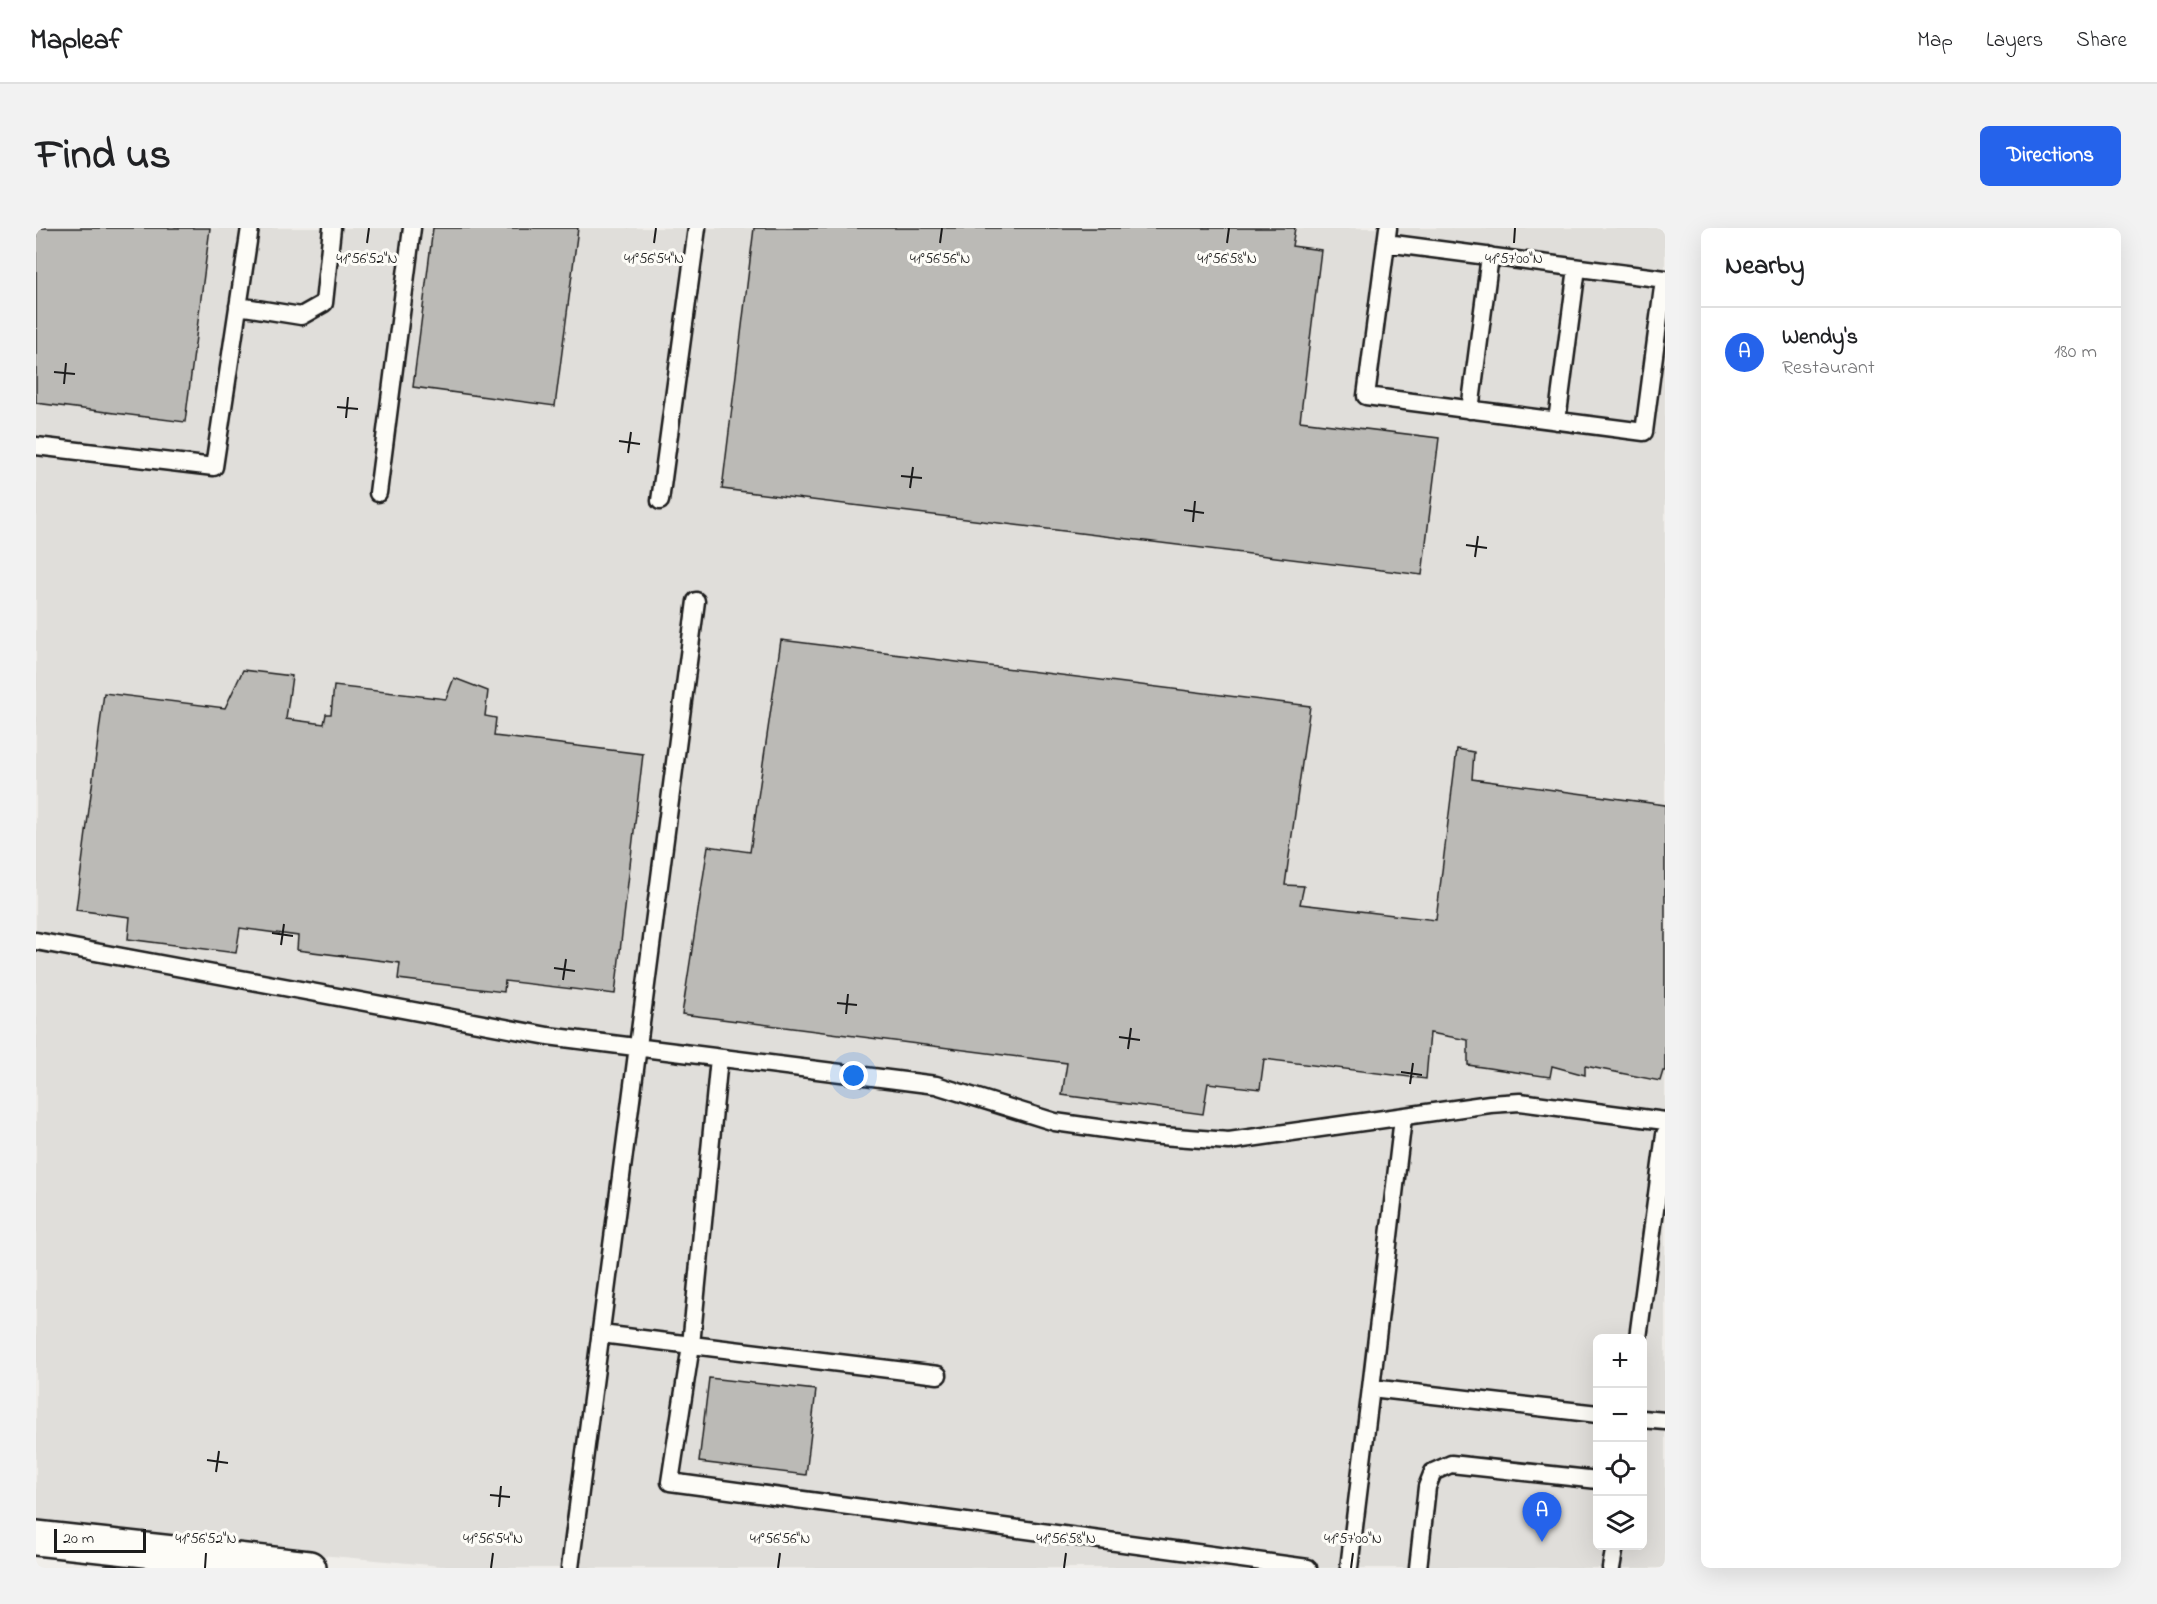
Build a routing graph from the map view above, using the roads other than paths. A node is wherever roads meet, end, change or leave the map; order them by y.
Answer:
1 (250, 228) edge
2 (332, 228) edge
3 (412, 228) edge
4 (697, 228) edge
5 (1387, 235) edge
6 (1490, 256) junction
7 (1577, 268) junction
8 (1665, 279) edge
9 (238, 306) junction
10 (1470, 410) junction
11 (1557, 421) junction
12 (36, 446) edge
13 (378, 493) dead end
14 (660, 501) dead end
15 (696, 601) dead end
16 (36, 941) edge
17 (638, 1048) junction
18 (719, 1058) junction
19 (1402, 1118) junction
20 (1665, 1121) edge
21 (1665, 1134) edge
22 (601, 1334) junction
23 (1639, 1334) edge
24 (691, 1345) junction
25 (938, 1375) dead end
26 (1371, 1388) junction
27 (1593, 1413) edge
28 (1647, 1419) edge
29 (1665, 1421) edge
30 (1593, 1479) edge
31 (36, 1538) edge
32 (1614, 1550) edge
33 (309, 1568) edge
34 (570, 1568) edge
35 (1308, 1568) edge
36 (1349, 1568) edge
37 (1418, 1568) edge
38 (1611, 1568) edge

1 - 9 lane
2 - 9 lane
3 - 13 lane
4 - 14 lane
5 - 6 lane
5 - 10 lane
6 - 7 lane
6 - 10 lane
7 - 8 lane
7 - 11 lane
8 - 11 lane
9 - 12 lane
10 - 11 lane
15 - 17 lane
16 - 17 lane
17 - 18 lane
17 - 22 lane
18 - 19 lane
18 - 24 lane
19 - 20 lane
19 - 26 lane
21 - 23 lane
22 - 24 lane
22 - 34 lane
24 - 25 lane
24 - 35 lane
26 - 27 lane
26 - 36 lane
28 - 29 lane
30 - 37 lane
31 - 33 main road
32 - 38 lane

